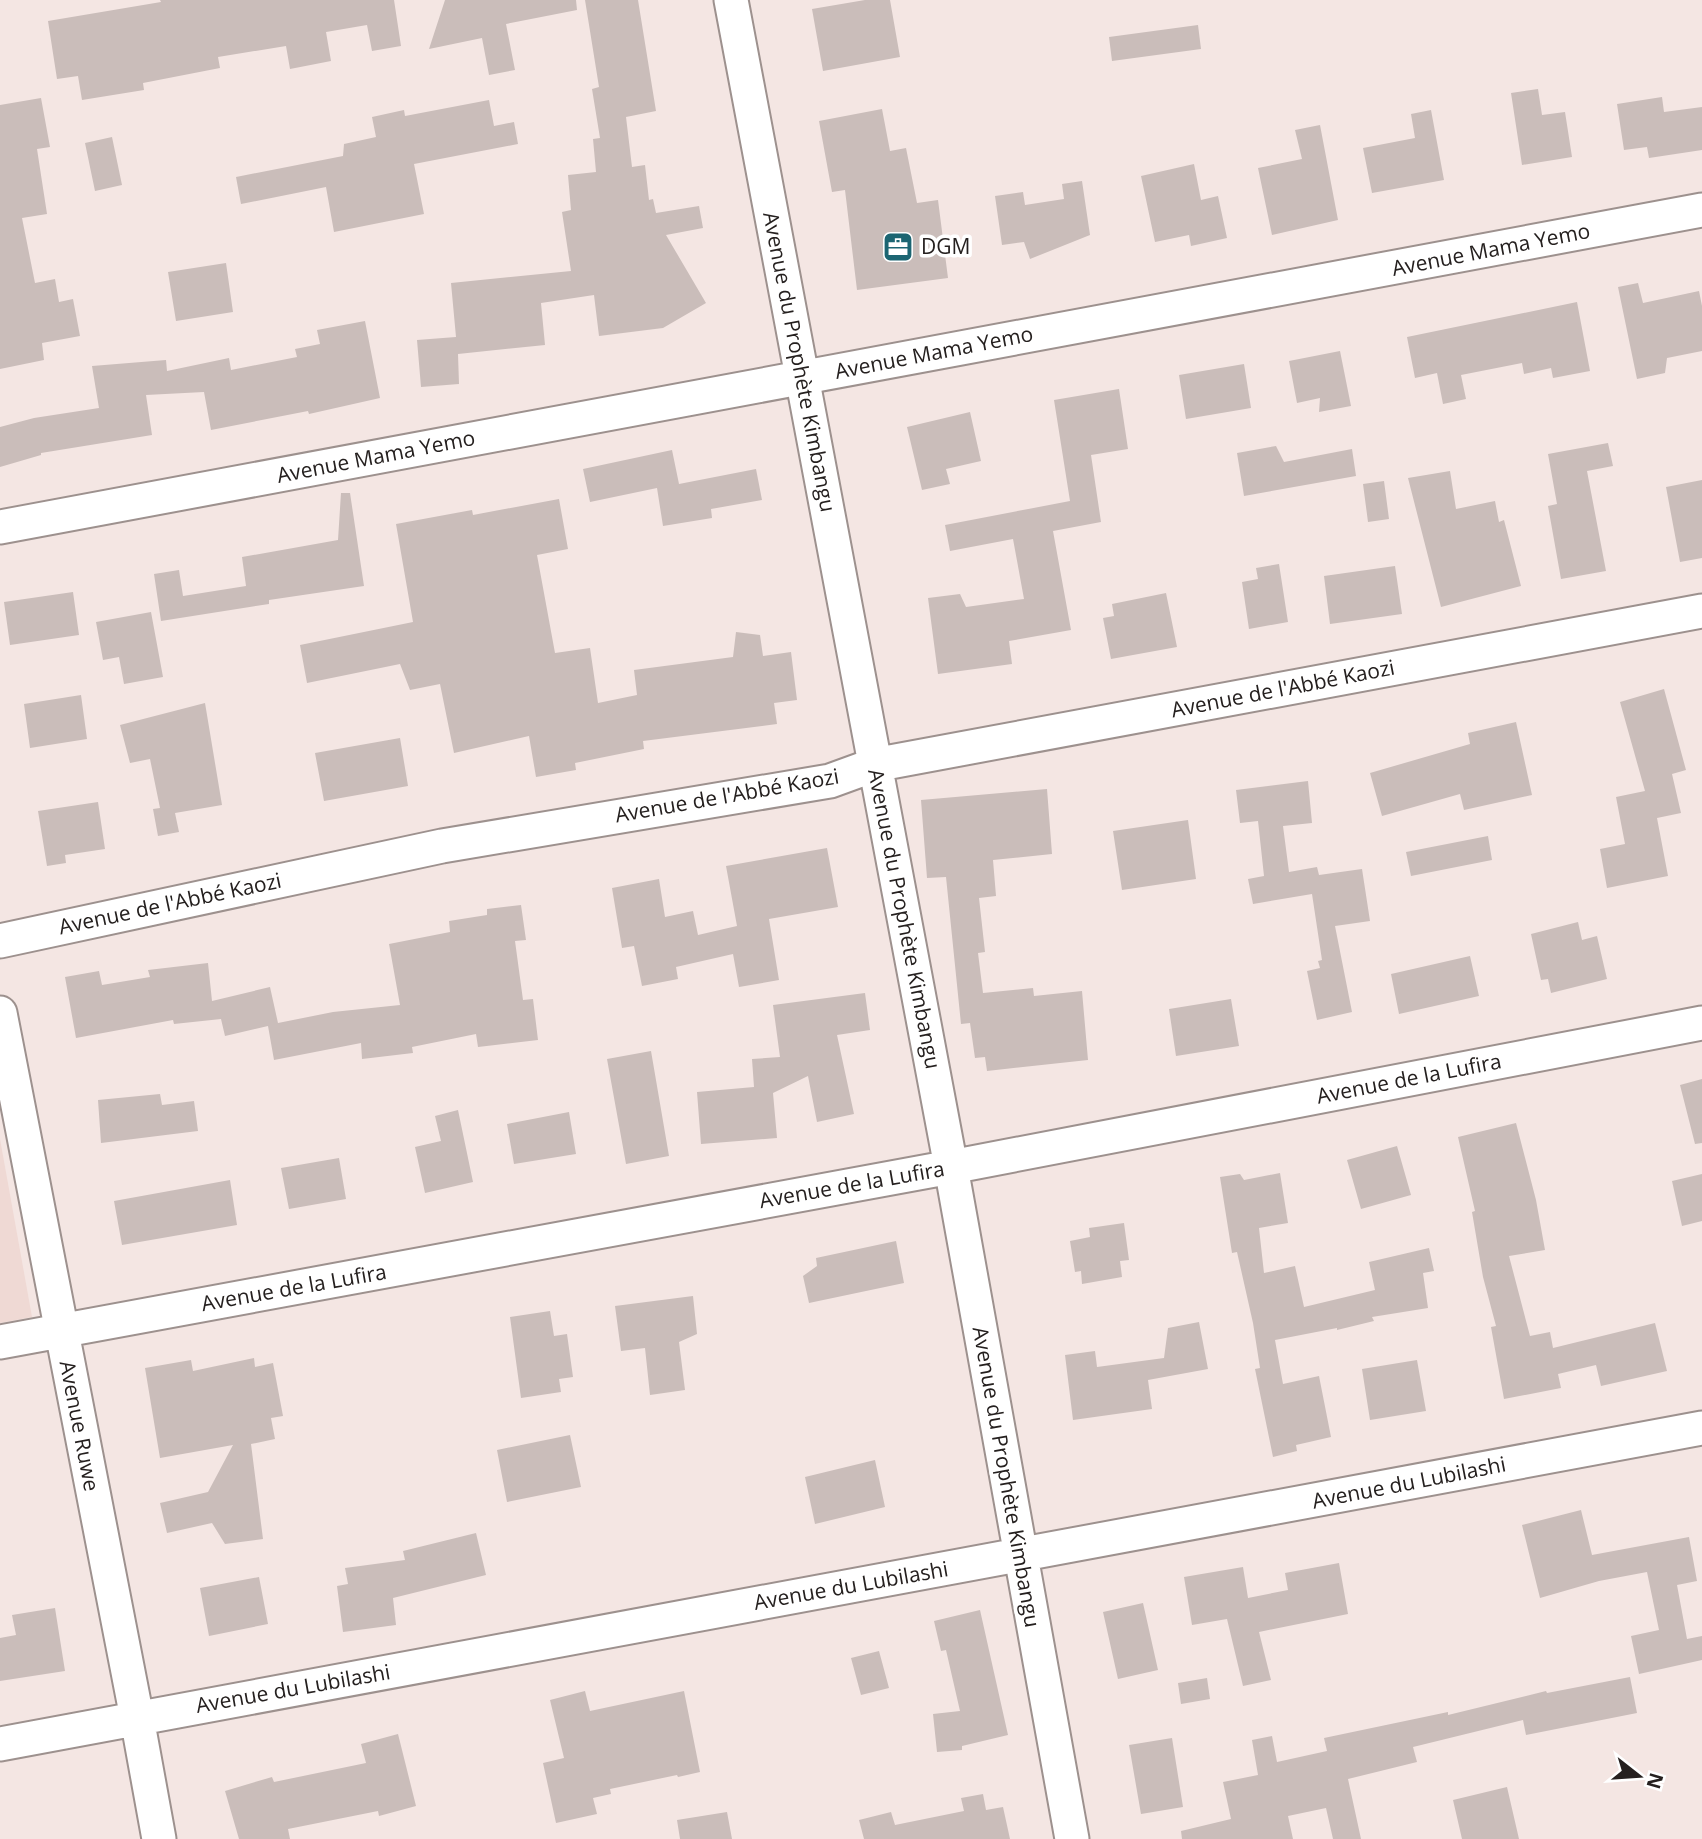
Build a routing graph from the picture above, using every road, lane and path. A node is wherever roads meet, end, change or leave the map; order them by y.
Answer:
1 (731, 0) edge
2 (1702, 211) edge
3 (803, 377) junction
4 (0, 527) edge
5 (1702, 611) edge
6 (874, 765) junction
7 (0, 941) edge
8 (0, 1013) edge
9 (1702, 1023) edge
10 (951, 1167) junction
11 (61, 1331) junction
12 (0, 1342) edge
13 (1702, 1428) edge
14 (1020, 1555) junction
15 (138, 1718) junction
16 (0, 1744) edge
17 (159, 1839) edge
18 (1072, 1839) edge

1 - 3 street, Avenue du Prophète Kimbangu
2 - 3 street, Avenue Mama Yemo
3 - 4 street, Avenue Mama Yemo
3 - 6 street, Avenue du Prophète Kimbangu
5 - 6 street, Avenue de l'Abbé Kaozi
6 - 7 street, Avenue de l'Abbé Kaozi
6 - 10 street, Avenue du Prophète Kimbangu
8 - 11 street, Avenue Ruwe
9 - 10 street, Avenue de la Lufira
10 - 11 street, Avenue de la Lufira
10 - 14 street, Avenue du Prophète Kimbangu
11 - 12 street, Avenue de la Lufira
11 - 15 street, Avenue Ruwe
13 - 14 street, Avenue du Lubilashi
14 - 15 street, Avenue du Lubilashi
14 - 18 street, Avenue du Prophète Kimbangu
15 - 16 street, Avenue du Lubilashi
15 - 17 street, Avenue Ruwe

